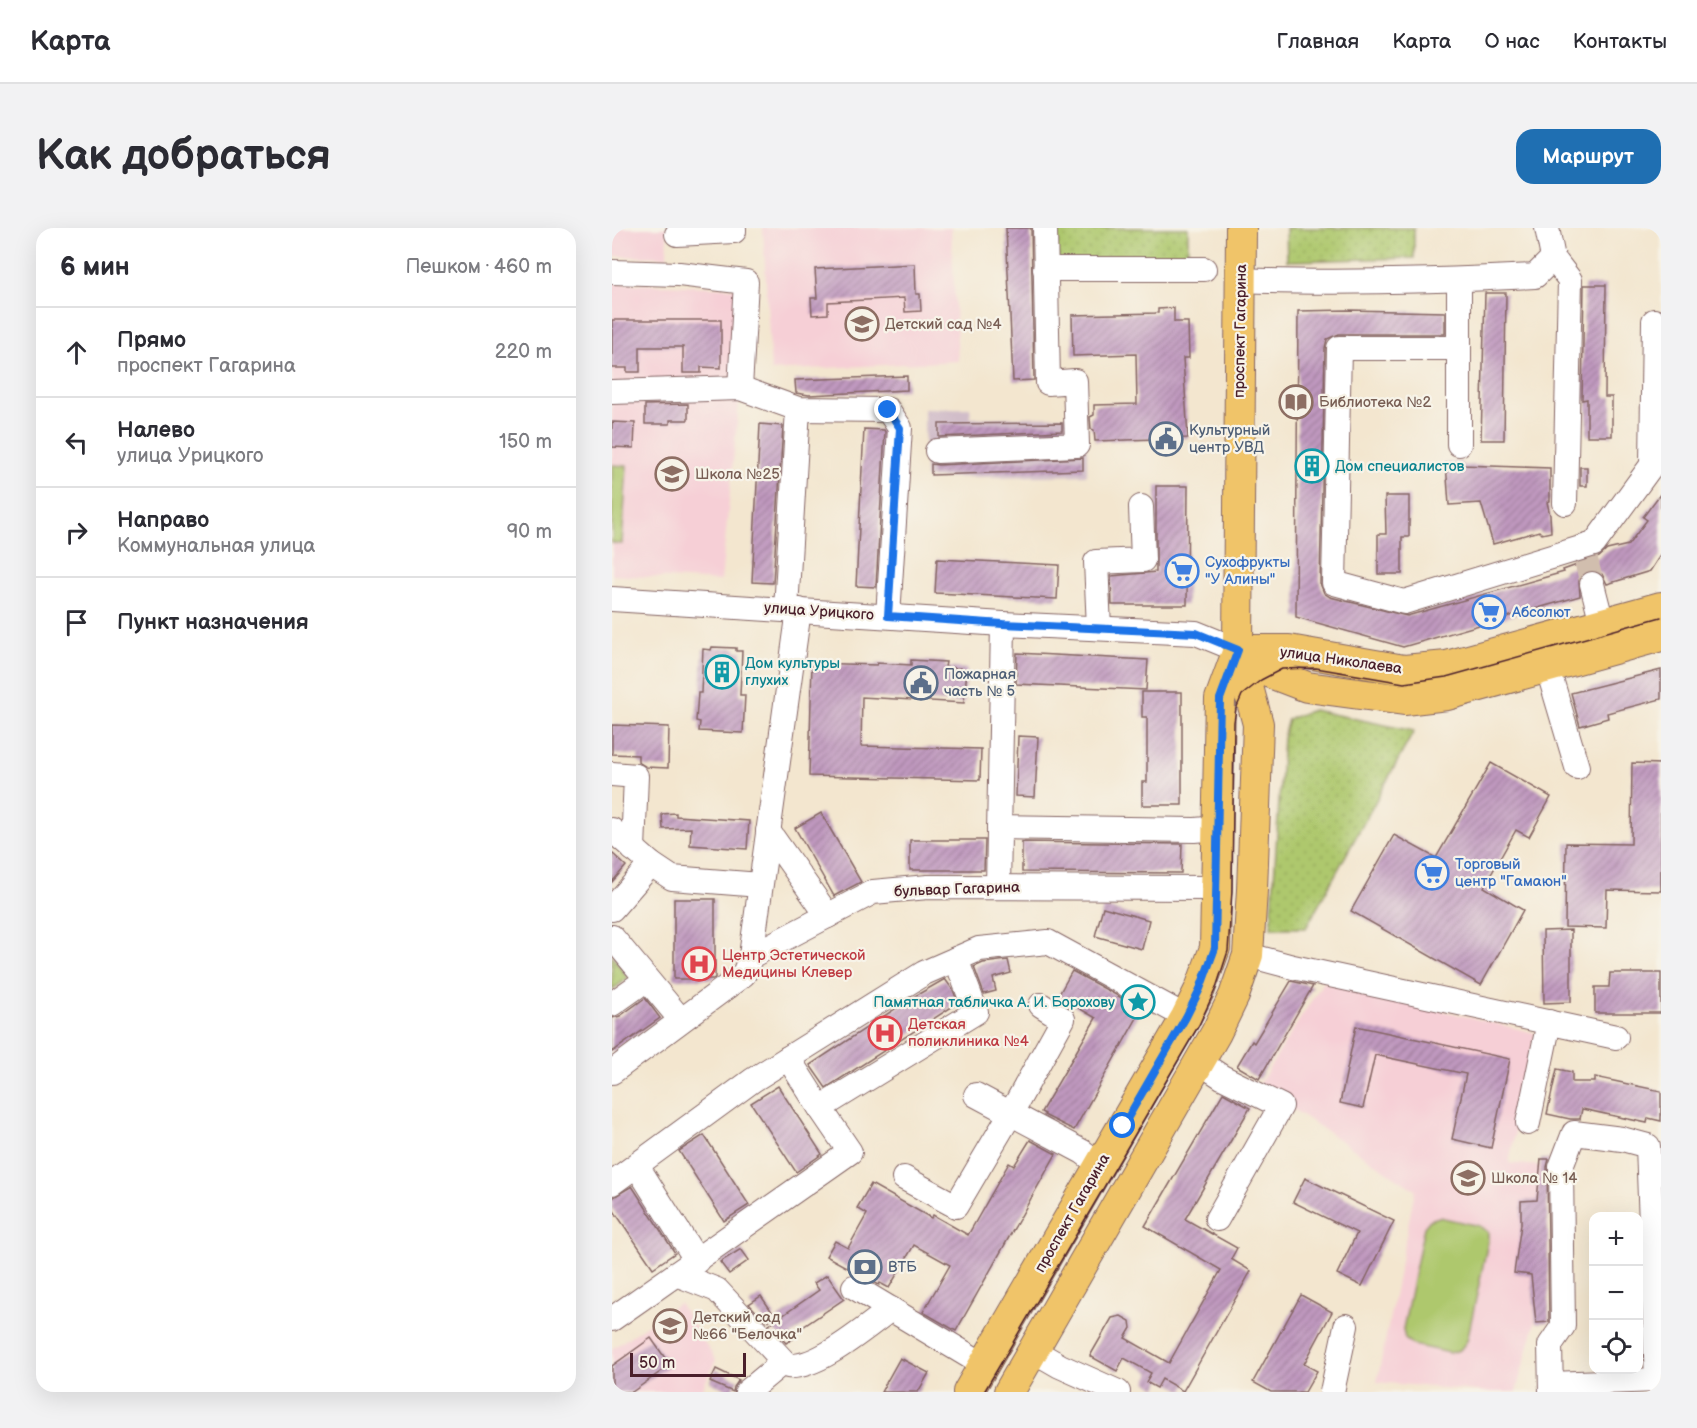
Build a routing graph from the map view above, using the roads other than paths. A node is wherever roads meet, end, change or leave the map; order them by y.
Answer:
1 (734, 228) edge
2 (1045, 228) edge
3 (1241, 228) edge
4 (1547, 228) edge
5 (677, 231) edge
6 (1553, 258) junction
7 (1204, 268) dead end
8 (1045, 269) junction
9 (612, 272) edge
10 (679, 274) junction
11 (1241, 280) junction
12 (1459, 280) junction
13 (1654, 321) dead end
14 (1458, 348) junction
15 (740, 388) junction
16 (612, 392) edge
17 (798, 409) junction
18 (1459, 444) dead end
19 (937, 451) dead end
20 (1565, 503) dead end
21 (1141, 507) dead end
22 (1592, 584) tunnel mouth
23 (612, 599) edge
24 (1661, 607) edge
25 (792, 609) junction
26 (888, 616) junction
27 (1602, 623) junction
28 (1003, 624) junction
29 (1099, 628) junction
30 (1661, 636) edge
31 (1238, 650) junction
32 (1548, 669) junction
33 (1307, 687) junction
34 (1258, 724) junction
35 (1577, 767) dead end
36 (612, 774) edge
37 (999, 827) junction
38 (1218, 828) junction
39 (612, 830) edge
40 (768, 831) junction
41 (633, 849) junction
42 (651, 864) junction
43 (760, 885) junction
44 (998, 887) junction
45 (1217, 888) junction
46 (612, 909) edge
47 (828, 916) junction
48 (612, 937) edge
49 (751, 956) junction
50 (1248, 956) junction
51 (956, 959) junction
52 (636, 987) dead end
53 (612, 1004) edge
54 (1041, 1005) dead end
55 (1186, 1017) junction
56 (681, 1020) junction
57 (1549, 1022) junction
58 (1616, 1037) dead end
59 (788, 1058) junction
60 (1198, 1062) junction
61 (612, 1072) edge
62 (976, 1095) dead end
63 (820, 1108) junction
64 (1011, 1113) junction
65 (1528, 1123) dead end
66 (1100, 1165) junction
67 (636, 1166) junction
68 (904, 1178) dead end
69 (612, 1183) edge
70 (1217, 1219) dead end
71 (697, 1261) junction
72 (676, 1274) junction
73 (854, 1287) dead end
74 (891, 1310) junction
75 (612, 1319) edge
76 (1346, 1326) dead end
77 (1034, 1351) junction
78 (783, 1362) junction
79 (984, 1365) junction
80 (1551, 1388) edge
81 (747, 1392) edge
82 (968, 1392) edge
83 (1009, 1392) edge
84 (1118, 1392) edge
85 (1332, 1392) edge

1 - 5 street
2 - 8 street
3 - 11 main road, проспект Гагарина
4 - 6 street
5 - 10 street
6 - 12 street
6 - 20 street
7 - 8 street
8 - 19 street
9 - 10 street
10 - 15 street
11 - 12 street
11 - 31 main road, проспект Гагарина
12 - 14 street
13 - 14 street
14 - 18 street
15 - 16 street
15 - 17 street
17 - 25 street
17 - 26 street
21 - 29 street
22 - 27 street
23 - 25 street, улица Урицкого
24 - 27 main road, улица Николаева
25 - 26 street, улица Урицкого
25 - 40 street
26 - 28 street, улица Урицкого
27 - 31 main road, улица Николаева
28 - 29 street, улица Урицкого
28 - 37 street
29 - 31 street, улица Урицкого
30 - 32 main road, улица Николаева
31 - 33 main road, улица Николаева
31 - 34 main road, проспект Гагарина
31 - 38 main road, проспект Гагарина
32 - 33 main road, улица Николаева
32 - 35 street
33 - 34 main road
34 - 50 main road, проспект Гагарина
36 - 41 street
37 - 38 street
37 - 44 street
38 - 45 main road, проспект Гагарина
39 - 41 street
40 - 43 street
40 - 47 street
41 - 42 street
42 - 43 street
42 - 46 street
43 - 49 street
44 - 45 street, бульвар Гагарина
44 - 47 street, бульвар Гагарина
45 - 55 main road, проспект Гагарина
47 - 49 street, бульвар Гагарина
48 - 56 street
49 - 56 street, бульвар Гагарина
50 - 57 street
50 - 60 main road, проспект Гагарина
51 - 55 street
51 - 59 street
51 - 63 street
52 - 53 street
54 - 64 street
55 - 66 main road, проспект Гагарина
56 - 61 street, бульвар Гагарина
57 - 58 street
57 - 65 street
59 - 63 street
59 - 67 street
60 - 70 street
60 - 77 main road, проспект Гагарина
62 - 64 street
63 - 71 street
64 - 66 street
64 - 68 street
66 - 79 main road, проспект Гагарина
67 - 69 street
67 - 71 street
71 - 72 street
72 - 75 street
72 - 78 street
73 - 74 street
74 - 78 street
74 - 79 street
76 - 85 street
77 - 83 main road, проспект Гагарина
77 - 84 street
78 - 81 street
79 - 82 main road, проспект Гагарина
80 - 80 street

